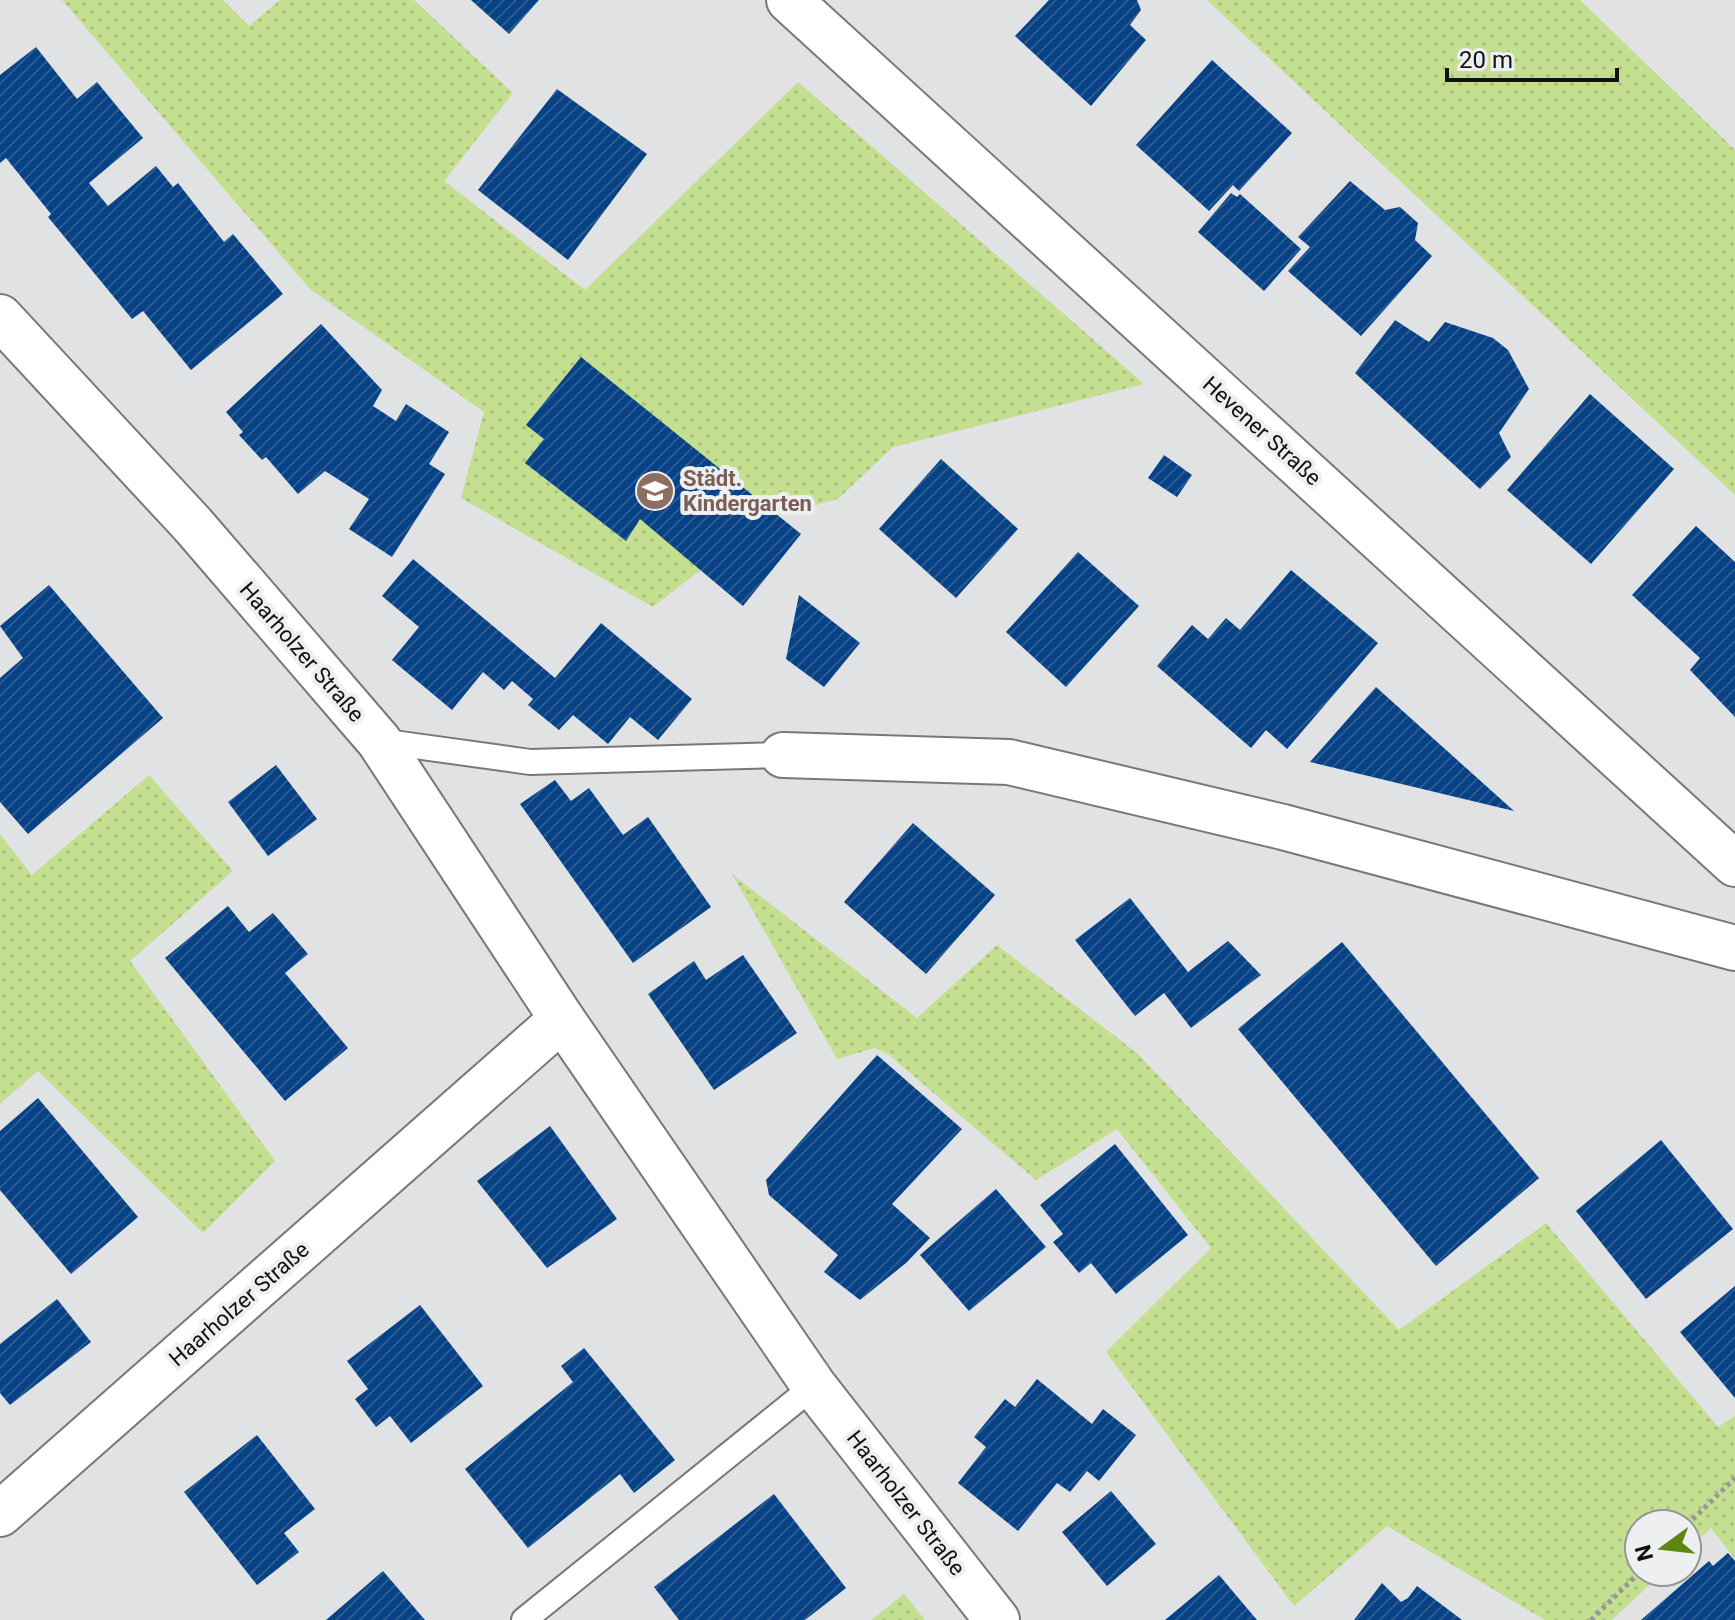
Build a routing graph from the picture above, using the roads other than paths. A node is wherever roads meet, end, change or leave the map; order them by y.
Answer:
1 (789, 0) edge
2 (0, 317) edge
3 (379, 741) junction
4 (783, 755) joint
5 (1735, 864) edge
6 (1735, 948) edge
7 (562, 1019) junction
8 (814, 1386) junction
9 (8, 1491) edge
10 (524, 1620) edge
11 (997, 1620) edge

1 - 5 street, Hevener Straße
2 - 3 street, Haarholzer Straße
3 - 4 lane
3 - 7 street, Haarholzer Straße
4 - 6 street
7 - 8 street, Haarholzer Straße
7 - 9 street, Haarholzer Straße
8 - 10 lane
8 - 11 street, Haarholzer Straße

